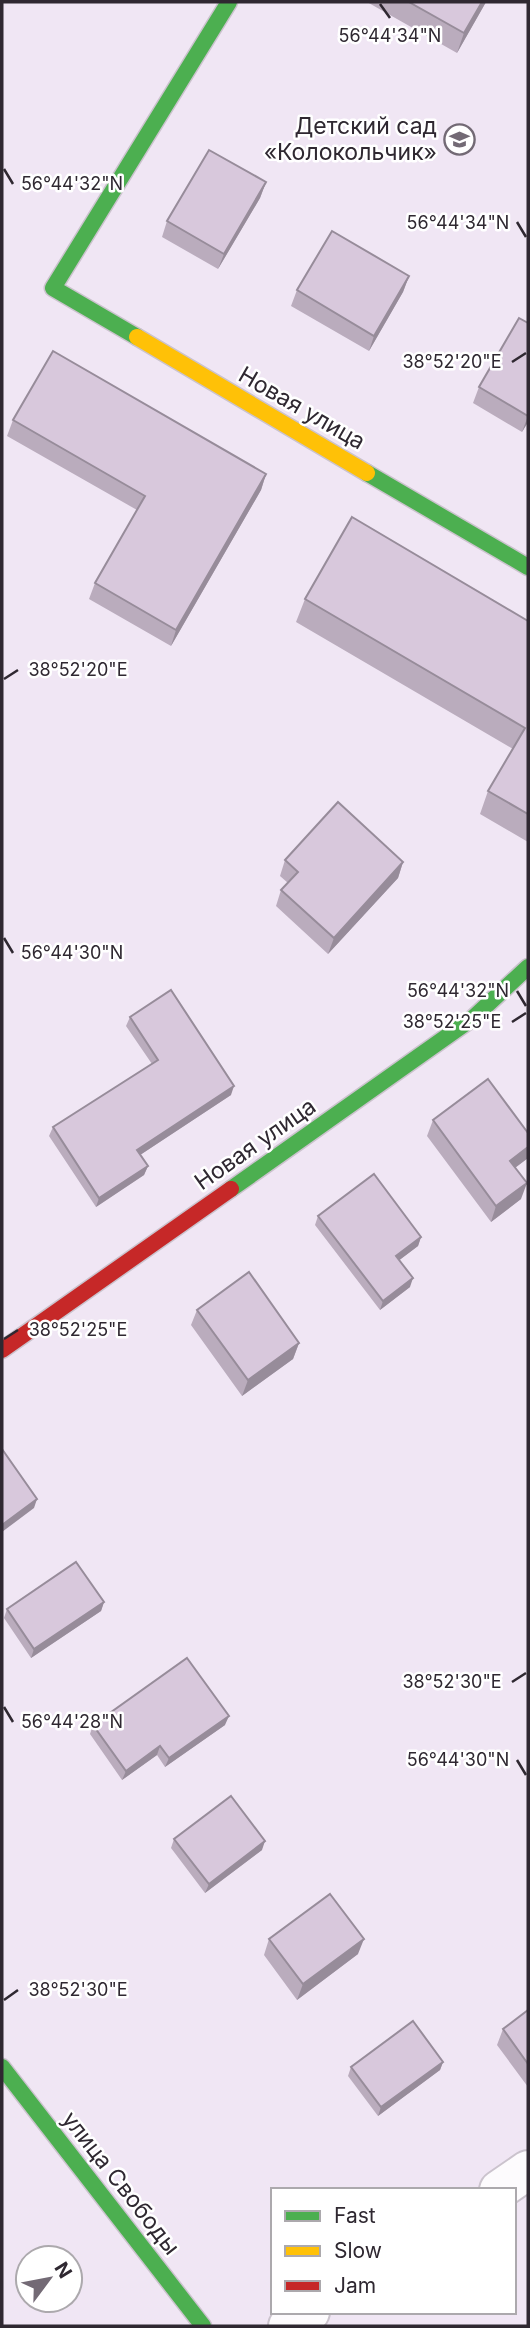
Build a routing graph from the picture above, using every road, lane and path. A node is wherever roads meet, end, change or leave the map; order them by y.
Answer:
1 (229, 2) edge
2 (528, 567) edge
3 (528, 967) edge
4 (2, 1350) edge
5 (2, 2067) edge
6 (528, 2170) edge
7 (502, 2188) edge
8 (307, 2314) edge
9 (203, 2326) edge
10 (288, 2326) edge

1 - 2 street, Новая улица
3 - 4 street, Новая улица
5 - 9 street, улица Свободы
6 - 7 street
8 - 10 street

